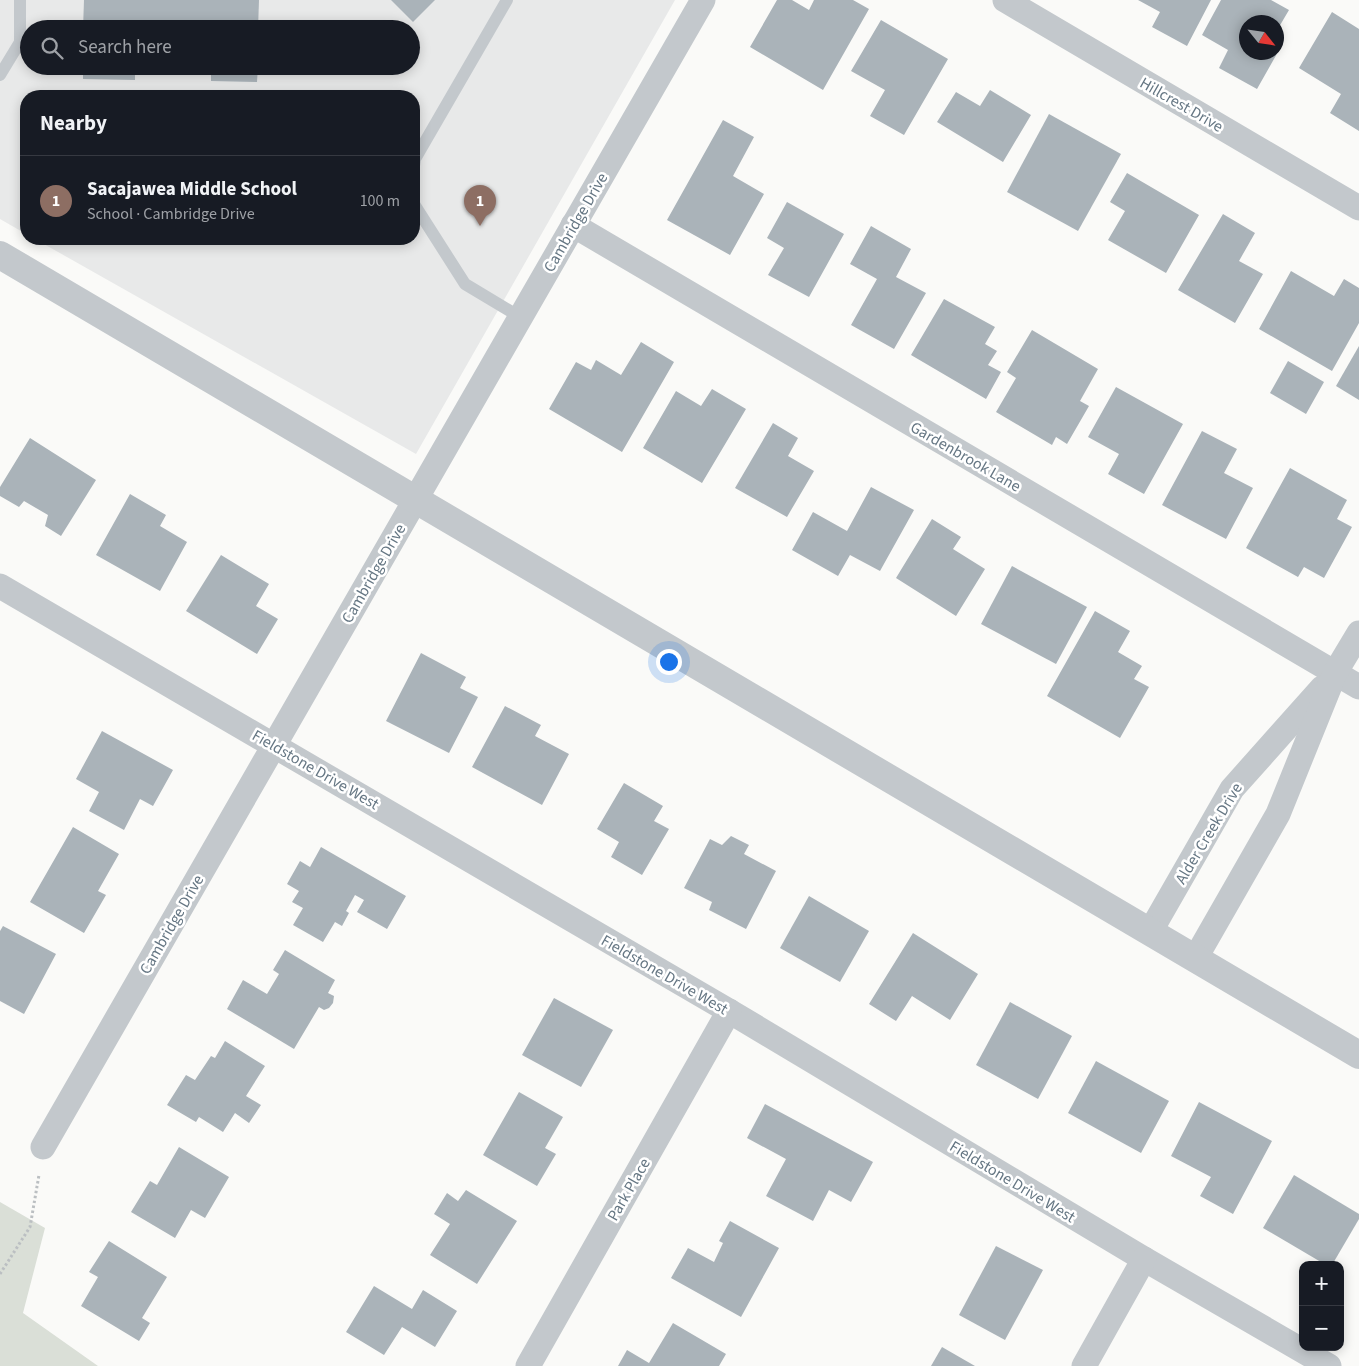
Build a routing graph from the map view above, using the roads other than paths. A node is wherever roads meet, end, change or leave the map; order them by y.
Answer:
1 (20, 0) edge
2 (507, 0) edge
3 (703, 0) edge
4 (1004, 0) edge
5 (0, 75) edge
6 (420, 150) edge
7 (1359, 208) edge
8 (420, 213) edge
9 (573, 225) junction
10 (0, 255) edge
11 (520, 317) junction
12 (416, 499) junction
13 (0, 586) edge
14 (1359, 633) edge
15 (1335, 673) junction
16 (1359, 687) edge
17 (274, 745) junction
18 (1150, 932) junction
19 (1195, 959) junction
20 (729, 1012) junction
21 (1359, 1055) edge
22 (43, 1147) road end
23 (1144, 1259) junction
24 (528, 1366) edge
25 (1084, 1366) edge
26 (1329, 1366) edge

1 - 5 lane
2 - 6 lane
3 - 9 street, Cambridge Drive
4 - 7 street, Hillcrest Drive
8 - 11 lane
9 - 11 street, Cambridge Drive
9 - 15 street, Gardenbrook Lane
10 - 12 street
11 - 12 street, Cambridge Drive
12 - 17 street, Cambridge Drive
12 - 18 street
13 - 17 street, Fieldstone Drive West
14 - 15 street, Alder Creek Drive
15 - 16 street, Gardenbrook Lane
15 - 18 street, Alder Creek Drive
15 - 19 street, Alder Creek Drive
17 - 20 street, Fieldstone Drive West
17 - 22 street, Cambridge Drive
18 - 19 street
19 - 21 street
20 - 23 street, Fieldstone Drive West
20 - 24 street, Park Place
23 - 25 street
23 - 26 street, Fieldstone Drive West

